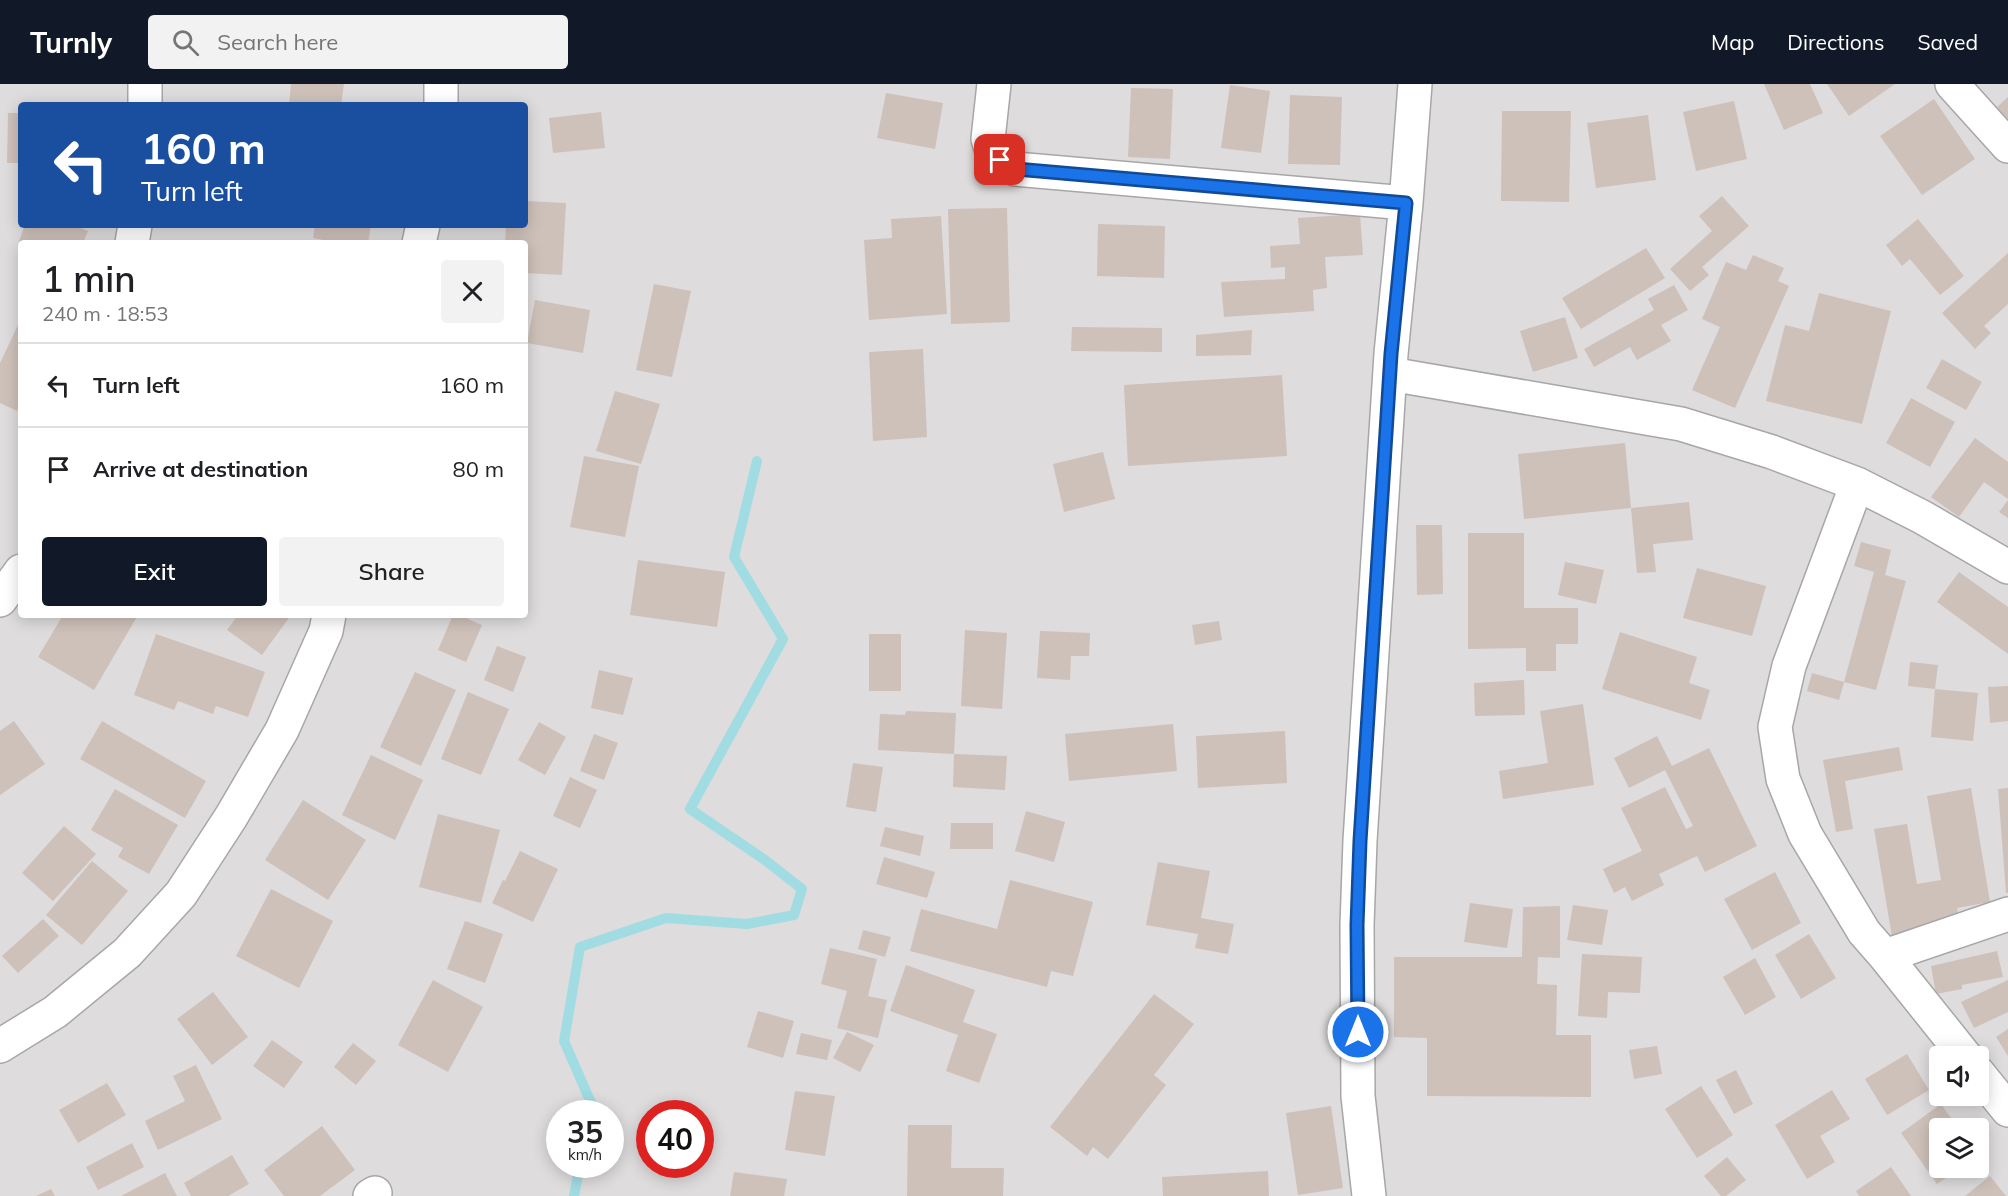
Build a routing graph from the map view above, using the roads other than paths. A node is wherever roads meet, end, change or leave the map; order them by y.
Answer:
1 (146, 84) edge
2 (441, 84) edge
3 (994, 84) edge
4 (1415, 84) edge
5 (1952, 84) edge
6 (145, 102) edge
7 (441, 102) edge
8 (2008, 146) edge
9 (1406, 203) junction
10 (1390, 374) junction
11 (1857, 484) junction
12 (2008, 567) edge
13 (18, 576) edge
14 (0, 600) edge
15 (328, 618) edge
16 (2008, 914) edge
17 (1885, 956) junction
18 (0, 1046) edge
19 (1957, 1046) edge
20 (1989, 1087) edge
21 (2008, 1110) edge
22 (1369, 1196) edge

1 - 6 street
2 - 7 street
3 - 9 street
4 - 9 street
5 - 8 street
9 - 10 street
10 - 11 street
10 - 22 street
11 - 12 street
11 - 17 street
13 - 14 street
15 - 18 street
16 - 17 street
17 - 19 street
20 - 21 street

